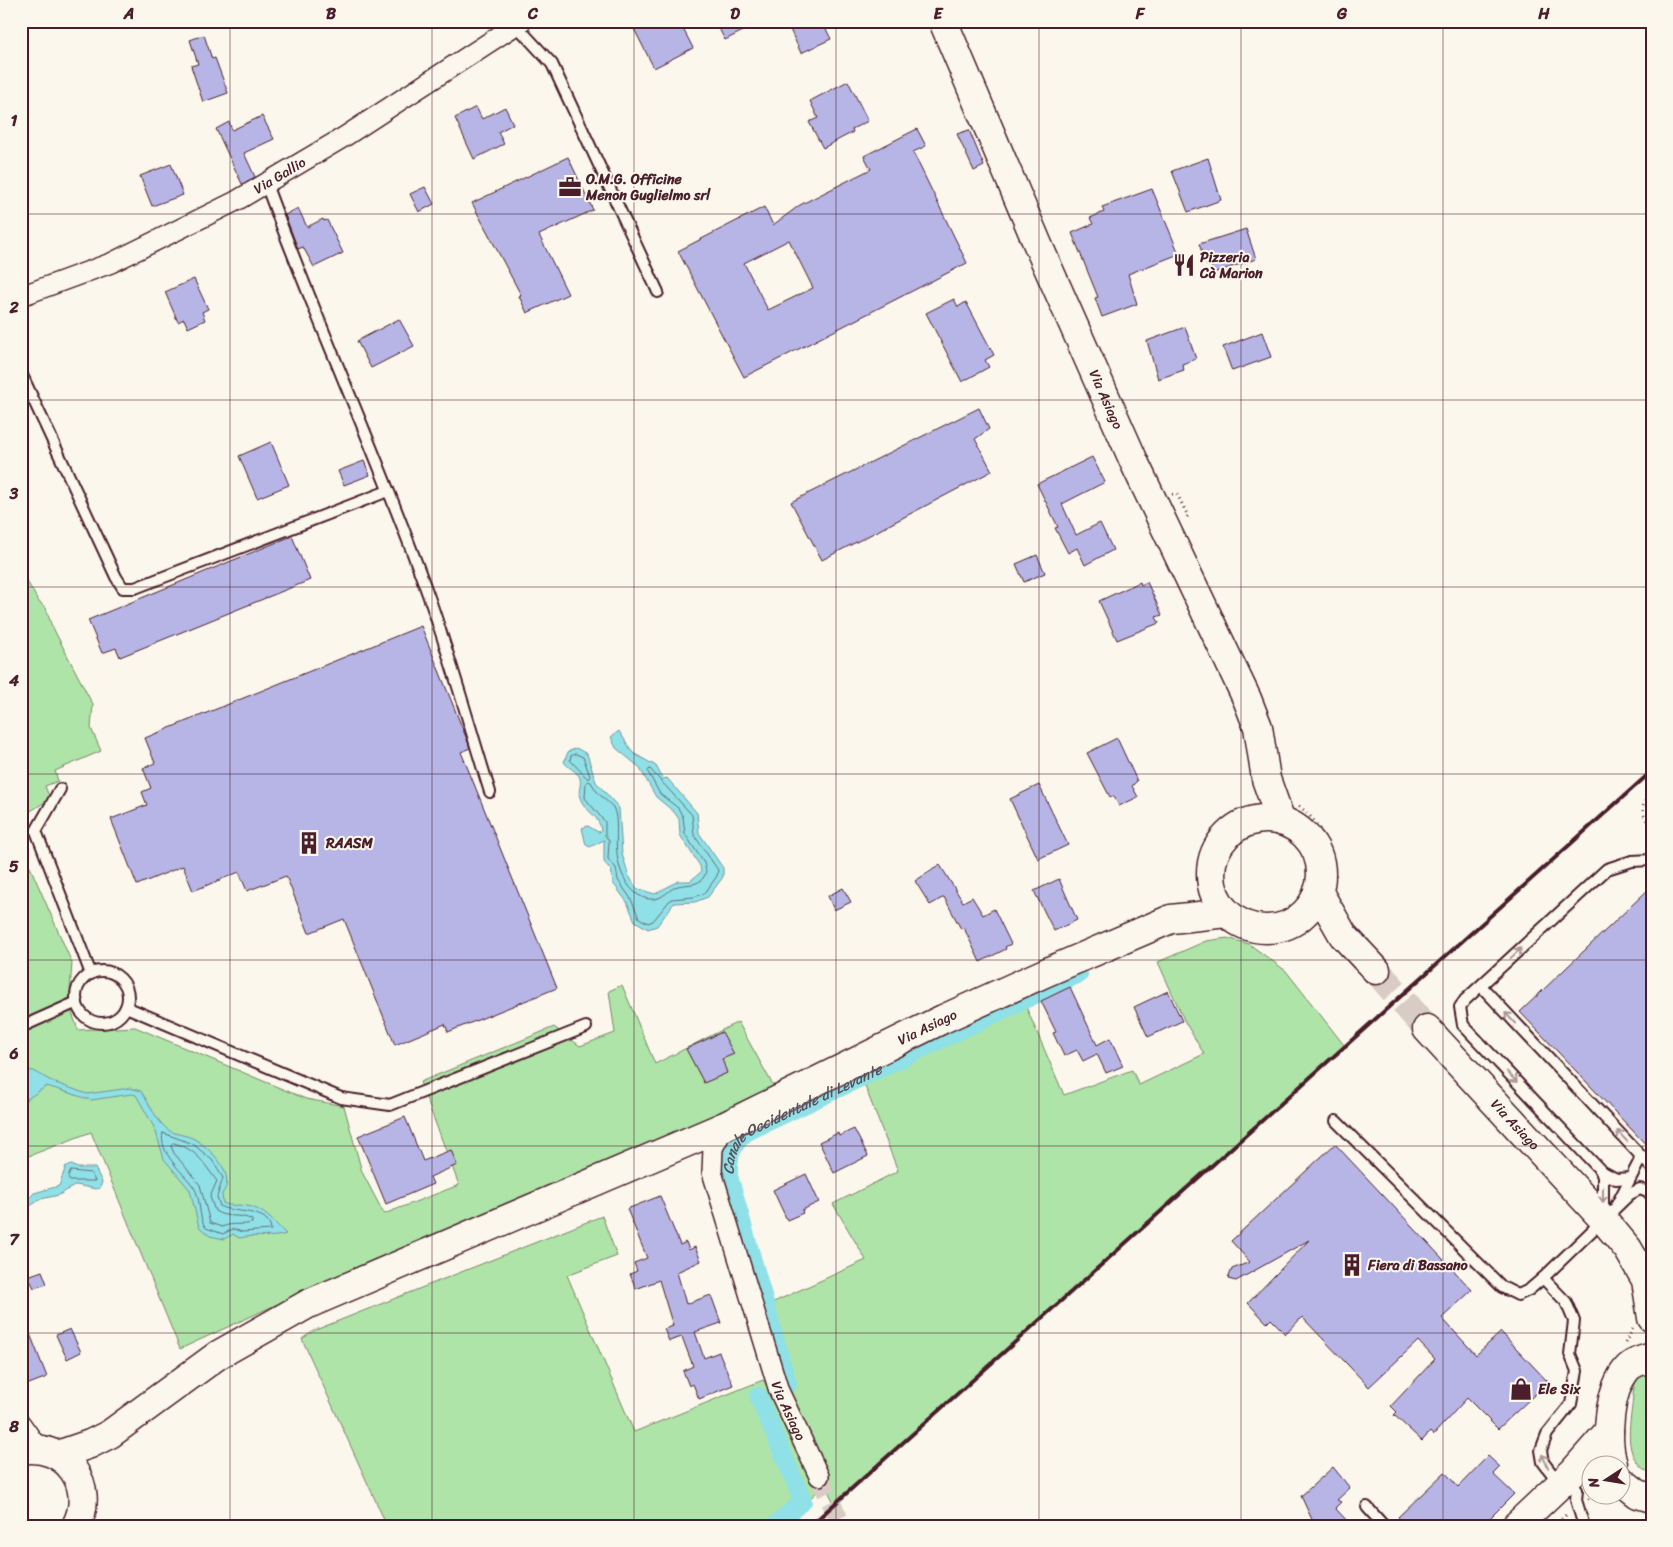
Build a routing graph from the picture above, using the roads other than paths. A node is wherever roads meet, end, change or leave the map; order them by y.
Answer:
1 (943, 21) edge
2 (519, 23) edge
3 (266, 184) junction
4 (658, 292) dead end
5 (21, 296) edge
6 (21, 373) edge
7 (388, 491) junction
8 (1266, 779) junction
9 (60, 789) dead end
10 (490, 792) dead end
11 (1288, 811) junction
12 (1253, 820) junction
13 (1652, 860) edge
14 (1211, 873) junction
15 (1328, 888) junction
16 (1227, 913) junction
17 (1171, 919) junction
18 (1296, 920) junction
19 (1344, 935) junction
20 (1376, 970) tunnel mouth
21 (91, 974) junction
22 (1481, 986) junction
23 (77, 1002) junction
24 (126, 1007) junction
25 (21, 1027) edge
26 (586, 1027) dead end
27 (1428, 1029) tunnel mouth
28 (1336, 1121) dead end
29 (725, 1126) junction
30 (680, 1145) junction
31 (1640, 1155) junction
32 (1652, 1168) edge
33 (1600, 1171) junction
34 (712, 1172) junction
35 (1630, 1178) junction
36 (1652, 1194) edge
37 (1609, 1213) junction
38 (1543, 1278) junction
39 (1649, 1283) edge
40 (1652, 1317) edge
41 (1641, 1362) edge
42 (21, 1424) edge
43 (1609, 1431) junction
44 (110, 1434) junction
45 (39, 1451) edge
46 (1599, 1454) edge
47 (1612, 1454) edge
48 (819, 1476) tunnel mouth
49 (82, 1488) junction
50 (1630, 1488) edge
51 (1580, 1489) edge
52 (1580, 1493) edge
53 (1580, 1493) edge
54 (1580, 1495) edge
55 (1652, 1498) edge
56 (1367, 1507) dead end
57 (76, 1526) edge
58 (1384, 1526) edge
59 (1516, 1526) edge
60 (1536, 1526) edge
61 (1584, 1526) edge

1 - 8 main road, Via Asiago
2 - 3 street, Via Gallio
2 - 4 lane
3 - 5 street, Via Gallio
3 - 7 lane
6 - 7 lane
7 - 10 lane
8 - 11 main road, Via Asiago
8 - 12 main road, Via Asiago
9 - 21 lane
11 - 12 main road, Via Asiago
11 - 15 main road, Via Asiago
12 - 14 main road, Via Asiago
22 -> 13 lane
14 - 16 main road, Via Asiago
14 - 17 main road, Via Asiago
15 - 18 main road
15 - 19 main road
16 - 17 main road, Via Asiago
16 - 18 main road, Via Asiago
17 - 29 main road, Via Asiago
18 - 19 main road
19 - 20 main road
21 - 23 lane
21 - 24 lane
31 -> 22 lane
22 -> 33 lane
23 - 24 lane
23 - 25 lane
24 - 26 lane
27 - 37 main road, Via Asiago
28 - 38 lane
29 - 30 main road
29 - 34 street, Via Asiago
30 - 34 street
30 - 44 main road
31 - 32 lane
31 - 35 lane
33 - 35 lane
33 -> 37 lane
34 - 48 street, Via Asiago
35 - 37 lane
36 - 37 lane
37 - 38 lane
37 - 39 main road, Via Asiago
51 -> 38 lane
39 - 40 main road
40 - 41 main road
41 - 43 main road
42 - 45 street
43 - 46 main road
43 - 47 main road
44 - 45 main road
44 - 49 main road
45 - 49 main road
49 - 57 main road
50 - 55 main road
52 - 59 main road
53 - 60 main road
54 - 61 lane
56 - 58 lane

